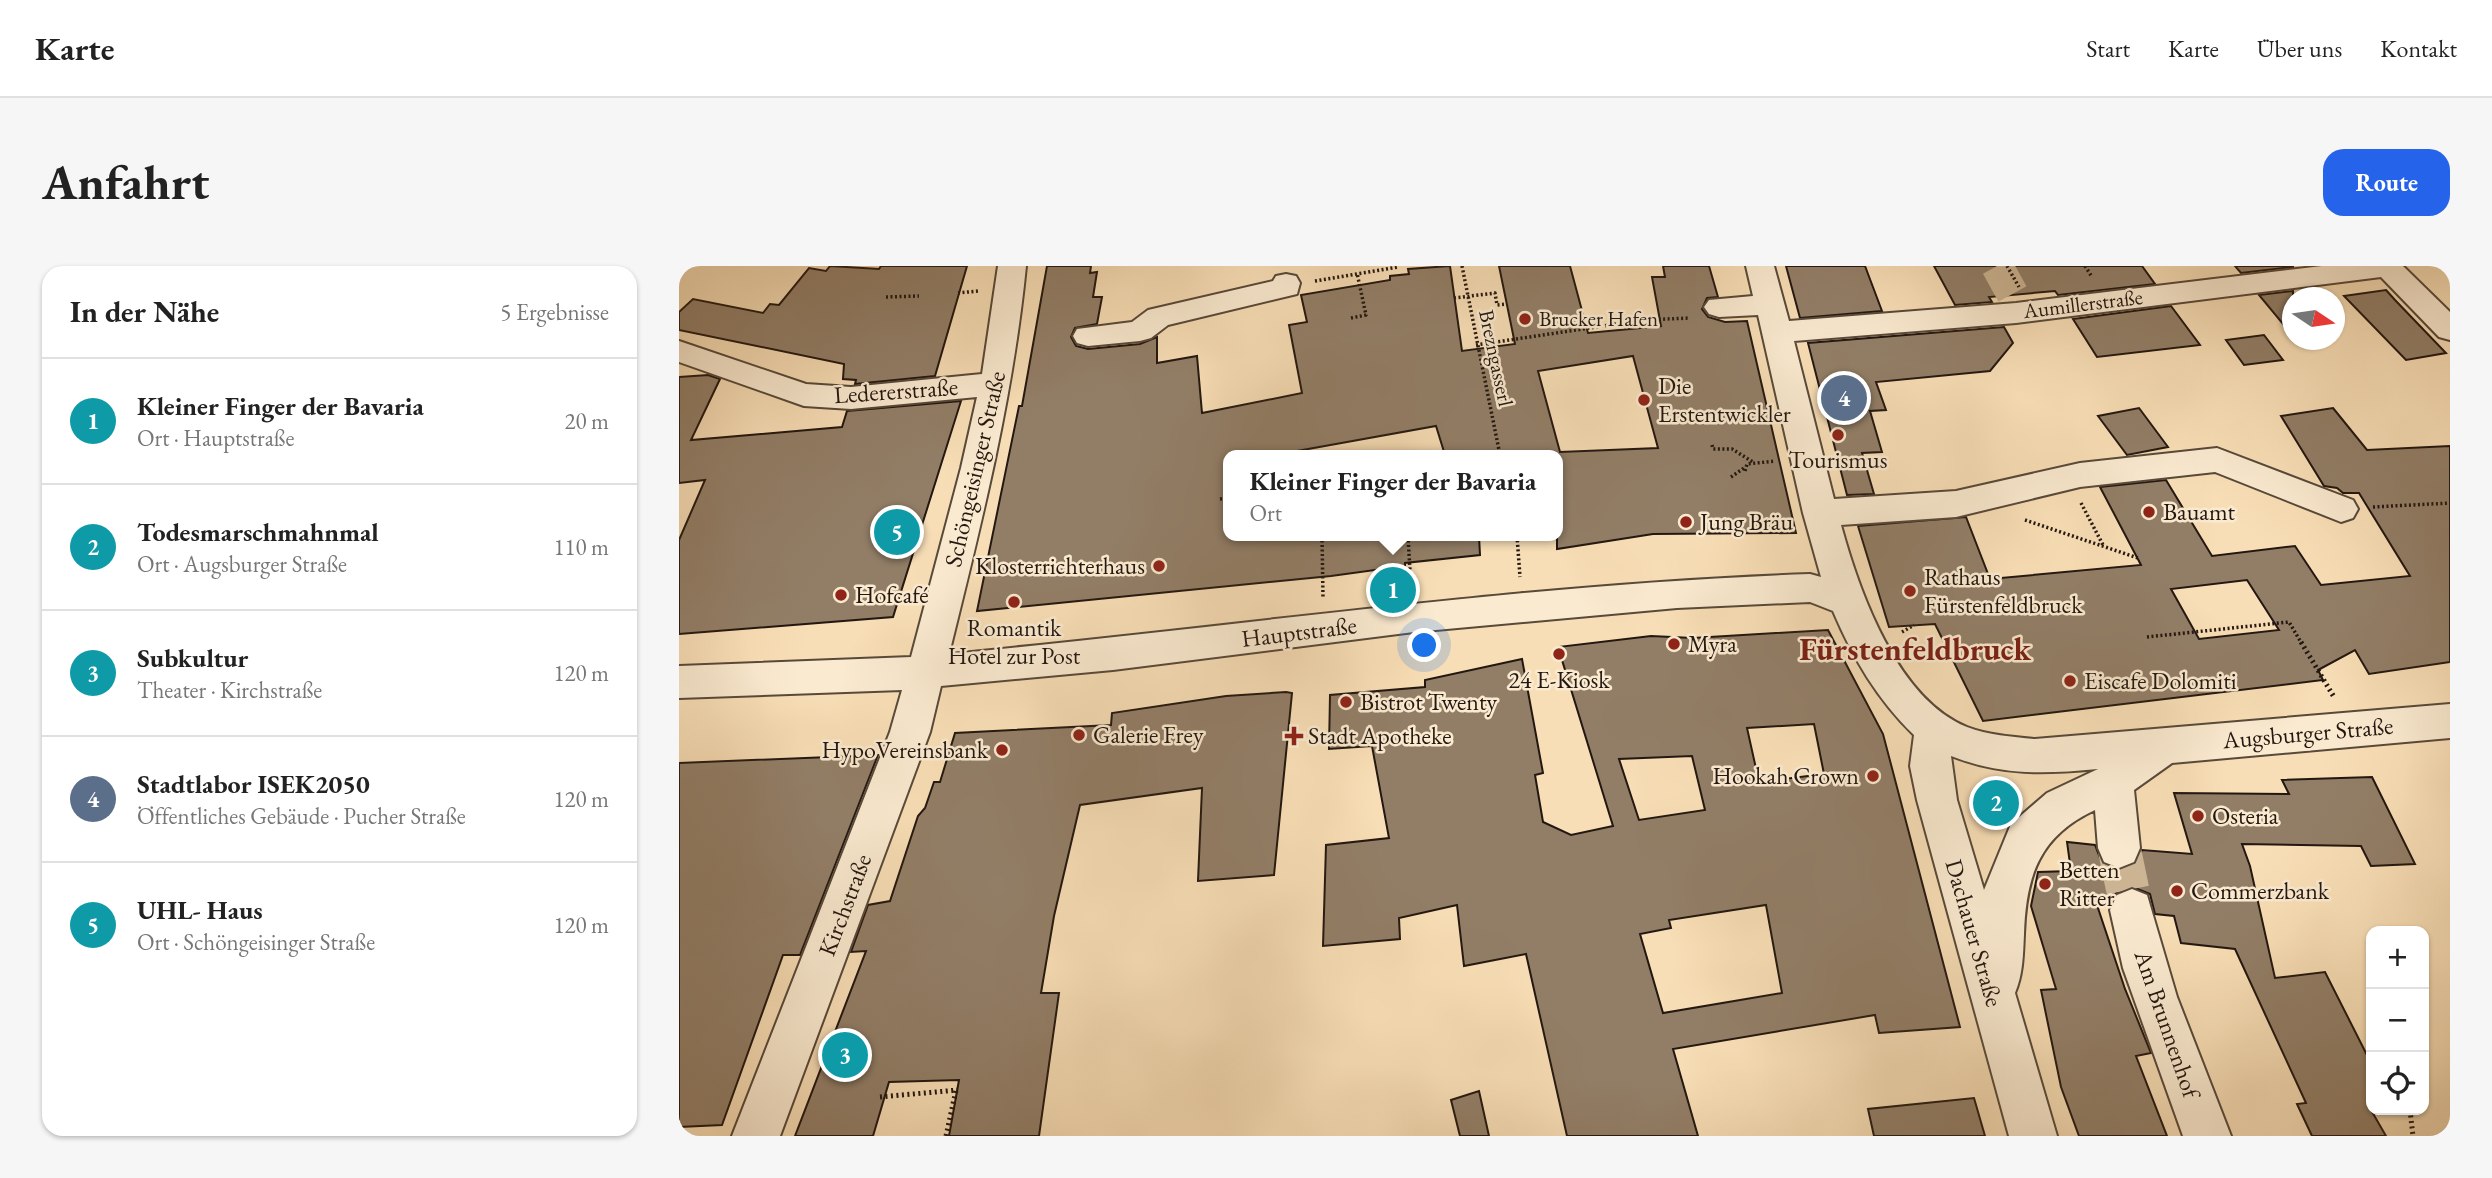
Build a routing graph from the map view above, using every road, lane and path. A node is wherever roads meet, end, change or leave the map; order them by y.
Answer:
1 (1012, 266) edge
2 (1462, 266) edge
3 (1760, 266) edge
4 (2387, 266) edge
5 (1398, 267) edge
6 (1357, 273) junction
7 (1287, 285) joint
8 (919, 296) dead end
9 (1467, 296) junction
10 (886, 298) dead end
11 (1454, 298) dead end
12 (1507, 304) dead end
13 (1707, 312) joint
14 (1351, 318) dead end
15 (1774, 318) junction
16 (2450, 330) edge
17 (1088, 337) dead end
18 (1476, 345) junction
19 (679, 351) edge
20 (995, 384) junction
21 (1712, 445) dead end
22 (1499, 450) edge
23 (1777, 461) dead end
24 (1753, 462) junction
25 (1731, 477) dead end
26 (2067, 478) junction
27 (1220, 499) dead end
28 (1223, 499) edge
29 (2450, 503) edge
30 (2341, 509) joint
31 (1820, 513) junction
32 (2019, 518) dead end
33 (1322, 541) edge
34 (1408, 541) edge
35 (1517, 541) edge
36 (2103, 545) junction
37 (2138, 558) dead end
38 (1845, 600) junction
39 (1521, 610) junction
40 (1414, 617) junction
41 (1914, 625) dead end
42 (1322, 630) junction
43 (1902, 632) dead end
44 (2147, 637) dead end
45 (925, 671) junction
46 (679, 682) edge
47 (2450, 721) edge
48 (1934, 728) junction
49 (2355, 730) junction
50 (2166, 745) junction
51 (2113, 782) junction
52 (2119, 848) tunnel mouth
53 (2132, 911) tunnel mouth
54 (1999, 1021) junction
55 (880, 1097) dead end
56 (2411, 1115) edge
57 (756, 1136) edge
58 (946, 1136) edge
59 (2033, 1136) edge
60 (2207, 1136) edge
61 (2413, 1136) edge

1 - 20 street, Schöngeisinger Straße
2 - 9 path, Brezngasserl
3 - 15 street
4 - 15 street, Aumillerstraße
4 - 16 street
5 - 6 path
6 - 7 path
6 - 14 path
7 - 17 street
8 - 10 path
9 - 11 path
9 - 12 path
9 - 18 path, Brezngasserl
13 - 15 street, Aumillerstraße
13 - 18 path
15 - 31 street
18 - 22 path, Brezngasserl
19 - 20 street, Ledererstraße
20 - 45 street, Schöngeisinger Straße
21 - 24 path
23 - 24 path
24 - 25 path
26 - 30 street
26 - 31 street
26 - 36 path
27 - 28 path
29 - 30 path
31 - 38 street
32 - 36 path
33 - 42 path
34 - 40 path
35 - 39 path
36 - 37 path
38 - 39 street, Hauptstraße
38 - 48 street
39 - 40 street, Hauptstraße
40 - 42 street, Hauptstraße
41 - 43 path
42 - 45 street, Hauptstraße
44 - 49 path
45 - 46 street, Hauptstraße
45 - 57 street, Kirchstraße
47 - 49 street, Augsburger Straße
48 - 50 street, Augsburger Straße
48 - 54 street, Dachauer Straße
49 - 50 street, Augsburger Straße
50 - 51 street
51 - 52 street
51 - 54 street
53 - 60 street, Am Brunnenhof
54 - 59 street, Dachauer Straße
55 - 58 path
56 - 61 path

